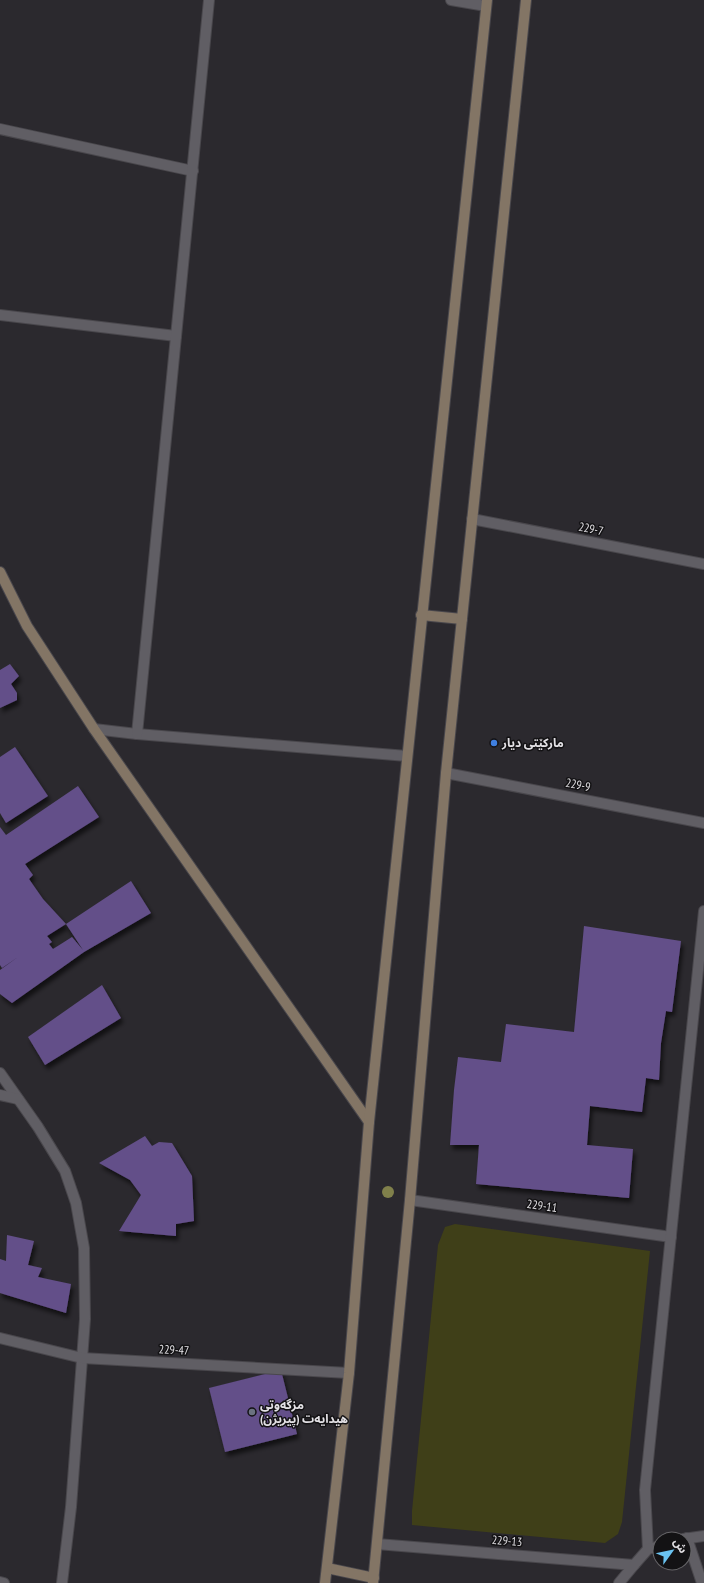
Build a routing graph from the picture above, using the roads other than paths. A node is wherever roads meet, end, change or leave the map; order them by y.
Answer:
1 (209, 0) edge
2 (450, 0) edge
3 (526, 0) edge
4 (486, 3) edge
5 (0, 129) edge
6 (193, 171) junction
7 (0, 315) edge
8 (176, 336) junction
9 (472, 519) junction
10 (704, 564) edge
11 (0, 572) edge
12 (3, 585) edge
13 (422, 615) junction
14 (462, 619) junction
15 (94, 729) junction
16 (136, 734) junction
17 (407, 756) junction
18 (446, 773) junction
19 (704, 823) edge
20 (704, 911) edge
21 (0, 1073) edge
22 (0, 1095) edge
23 (18, 1099) junction
24 (369, 1122) junction
25 (410, 1200) junction
26 (670, 1237) junction
27 (0, 1338) edge
28 (82, 1358) junction
29 (348, 1373) junction
30 (704, 1536) edge
31 (692, 1537) edge
32 (377, 1544) junction
33 (652, 1548) edge
34 (648, 1549) junction
35 (692, 1557) edge
36 (634, 1564) junction
37 (327, 1568) junction
38 (373, 1580) edge
39 (0, 1582) edge
40 (4, 1583) edge
41 (62, 1583) edge
42 (325, 1583) edge
43 (619, 1583) edge
44 (702, 1583) edge

1 - 6 street
2 - 4 street
3 - 9 street
4 - 13 street
5 - 6 street
6 - 8 street
7 - 8 street
8 - 16 street
9 - 10 street, 229-7
9 - 14 street
11 - 12 street
12 - 15 street
13 - 14 street
13 - 17 street
14 - 18 street
15 - 16 street
15 - 24 street
16 - 17 street
17 - 24 street
18 - 19 street, 229-9
18 - 25 street
20 - 26 street
21 - 23 street
22 - 23 street
23 - 28 street
24 - 29 street
25 - 26 street, 229-11
25 - 32 street
26 - 34 street
27 - 28 street, 229-47
28 - 29 street, 229-47
28 - 41 street
29 - 37 street
30 - 31 street
32 - 36 street, 229-13
32 - 38 street
33 - 34 street
34 - 36 street
35 - 44 street
36 - 43 street
37 - 38 street
37 - 42 street
39 - 40 street

